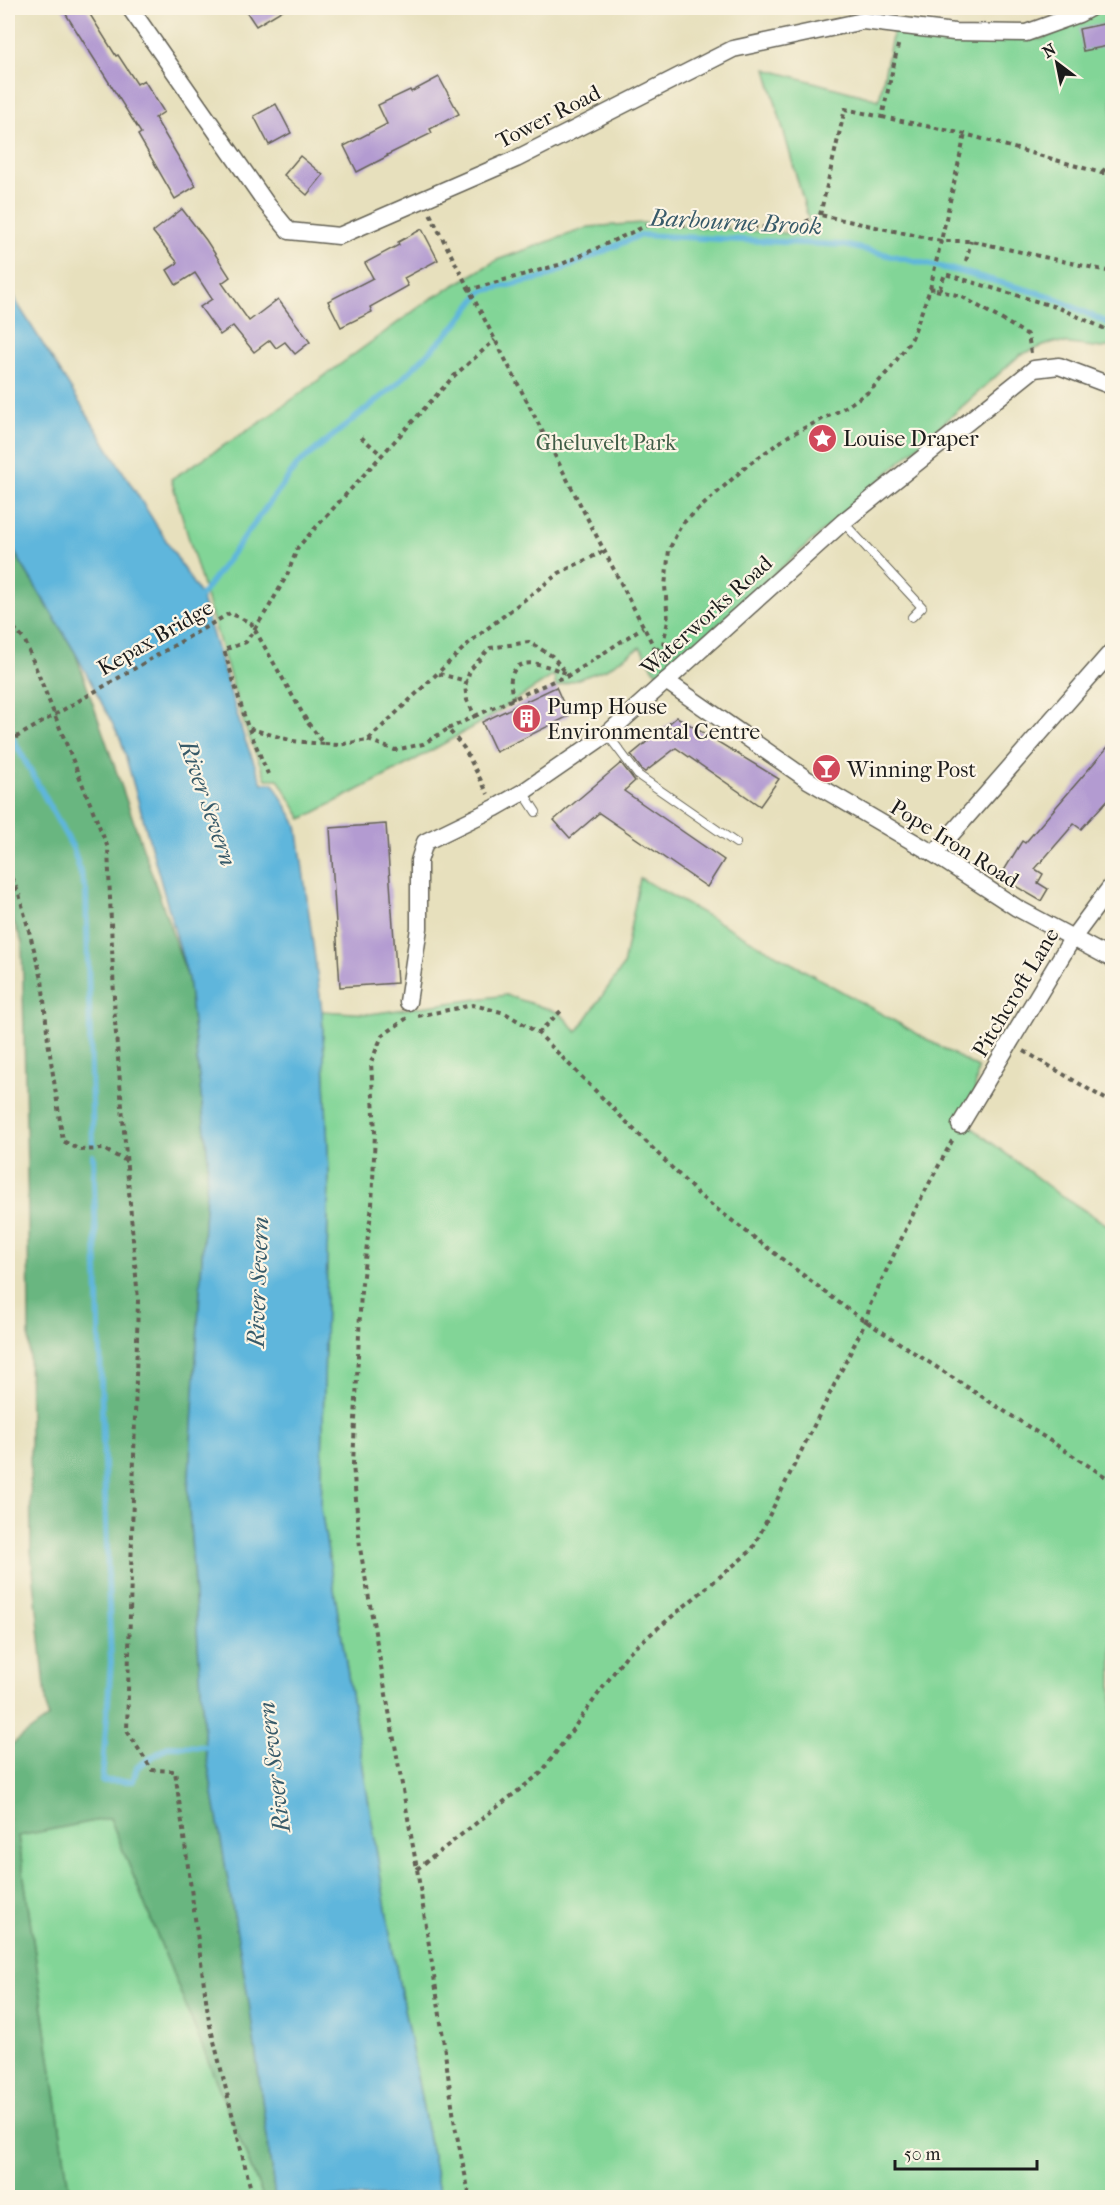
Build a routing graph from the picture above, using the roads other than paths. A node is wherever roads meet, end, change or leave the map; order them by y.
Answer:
1 (130, 8) edge
2 (1090, 8) edge
3 (1113, 386) edge
4 (843, 522) junction
5 (912, 617) dead end
6 (1113, 651) edge
7 (666, 681) junction
8 (607, 734) junction
9 (523, 792) junction
10 (536, 812) dead end
11 (736, 843) dead end
12 (934, 854) junction
13 (1113, 885) edge
14 (1072, 939) junction
15 (1113, 958) edge
16 (408, 1002) dead end
17 (960, 1125) road end

1 - 2 street, Tower Road
3 - 4 street, Waterworks Road
4 - 5 lane
4 - 7 street, Waterworks Road
6 - 12 street
7 - 8 street, Waterworks Road
7 - 12 street, Pope Iron Road
8 - 9 street, Waterworks Road
8 - 11 lane
9 - 10 lane
9 - 16 street, Waterworks Road
12 - 14 street, Pope Iron Road
13 - 14 street, Pitchcroft Lane
14 - 15 street, Pope Iron Road
14 - 17 street, Pitchcroft Lane

